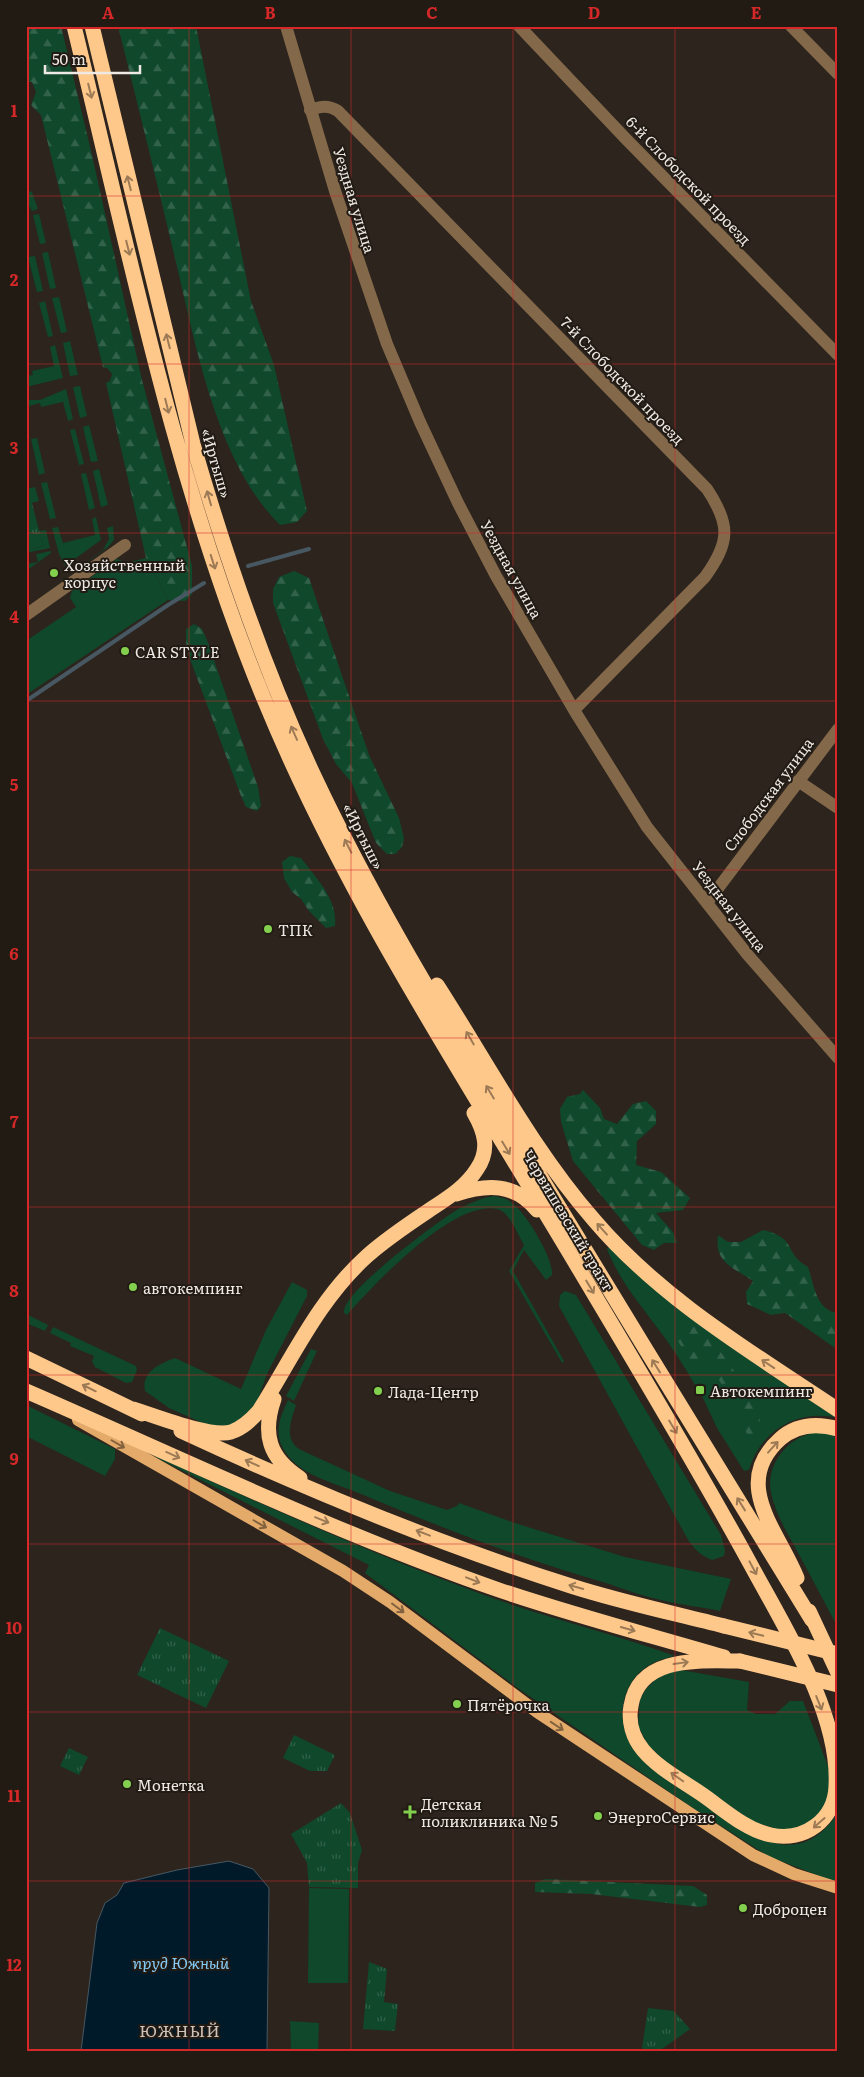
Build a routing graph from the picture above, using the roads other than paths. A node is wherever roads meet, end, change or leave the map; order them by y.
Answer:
1 (74, 26) edge
2 (286, 26) edge
3 (519, 26) edge
4 (791, 26) edge
5 (92, 27) edge
6 (838, 74) edge
7 (310, 110) junction
8 (838, 355) edge
9 (125, 546) dead end
10 (26, 615) edge
11 (574, 710) junction
12 (838, 729) edge
13 (798, 781) junction
14 (838, 808) edge
15 (332, 848) junction
16 (371, 889) junction
17 (707, 903) junction
18 (838, 1058) edge
19 (450, 1196) junction
20 (563, 1242) junction
21 (26, 1358) edge
22 (283, 1373) junction
23 (28, 1392) edge
24 (133, 1409) junction
25 (838, 1410) edge
26 (838, 1429) edge
27 (328, 1497) junction
28 (812, 1620) junction
29 (838, 1654) edge
30 (740, 1661) junction
31 (838, 1673) edge
32 (838, 1686) edge
33 (829, 1728) junction
34 (838, 1755) edge
35 (838, 1888) edge

1 -> 15 highway
2 - 7 street, Уездная улица
3 - 8 street, 6-й Слободской проезд
4 - 6 street
16 -> 5 highway, «Иртыш»
7 - 11 street, Уездная улица
7 - 11 street, 7-й Слободской проезд
9 - 10 street
11 - 17 street, Уездная улица
12 - 13 street, Слободская улица
13 - 14 street
13 - 17 street, Слободская улица
15 - 19 highway
15 -> 20 highway, Червишевский тракт
25 -> 16 highway
28 -> 16 highway, Червишевский тракт
17 - 18 street, Уездная улица
19 - 20 highway
19 - 22 highway
20 -> 33 highway, Червишевский тракт
24 -> 21 highway
22 - 24 highway
22 - 27 highway
23 -> 30 highway
23 -> 35 main road
27 -> 24 highway
28 -> 26 highway
29 -> 27 highway, bridge
28 - 31 highway
30 - 32 highway, bridge
33 -> 30 highway, Червишевский тракт
33 - 34 main road

